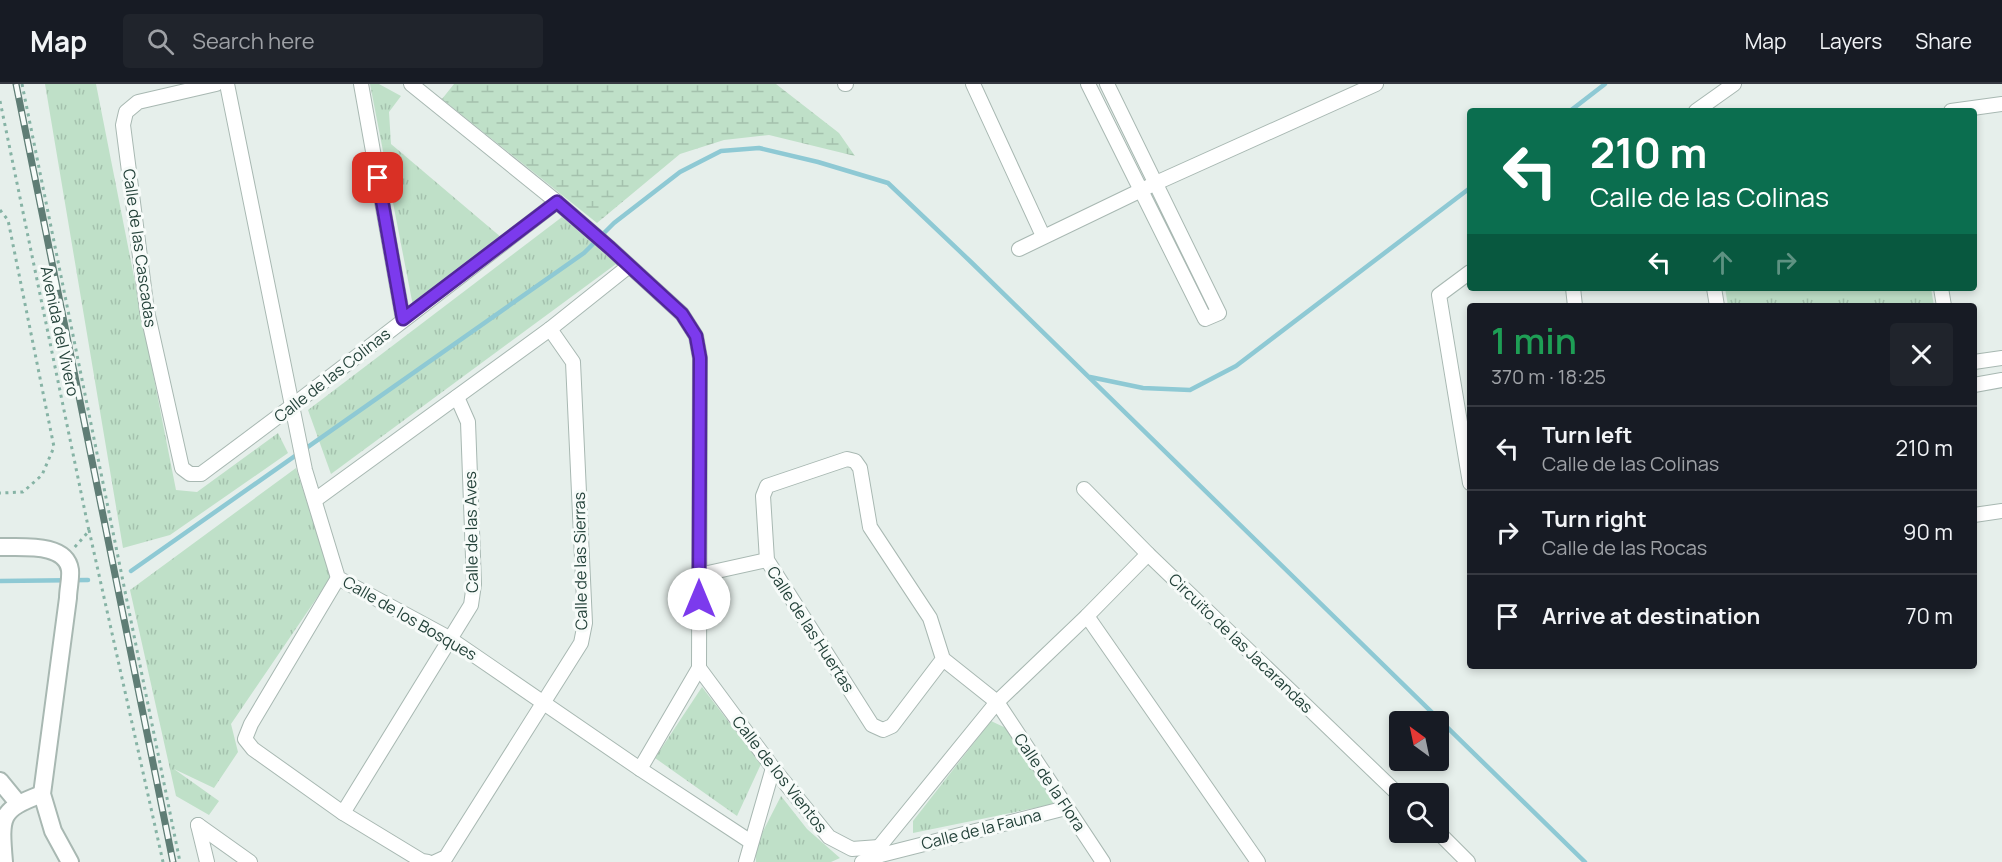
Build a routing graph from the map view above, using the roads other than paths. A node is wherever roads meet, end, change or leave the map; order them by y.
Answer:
1 (216, 84) edge
2 (227, 84) edge
3 (361, 84) edge
4 (411, 84) edge
5 (973, 84) edge
6 (1088, 84) edge
7 (1109, 84) edge
8 (1377, 84) edge
9 (1734, 84) edge
10 (2002, 104) edge
11 (1700, 108) edge
12 (1973, 108) edge
13 (1156, 183) junction
14 (1140, 190) junction
15 (557, 202) junction
16 (1043, 236) junction
17 (1019, 249) dead end
18 (629, 266) junction
19 (1467, 274) edge
20 (403, 319) junction
21 (550, 329) junction
22 (2002, 358) edge
23 (1977, 362) edge
24 (2002, 380) edge
25 (1977, 384) edge
26 (457, 397) junction
27 (292, 407) junction
28 (1467, 445) edge
29 (190, 474) joint
30 (1084, 489) dead end
31 (315, 500) junction
32 (2002, 511) edge
33 (1977, 515) edge
34 (0, 548) edge
35 (1148, 554) junction
36 (767, 560) junction
37 (699, 575) junction
38 (338, 578) junction
39 (1087, 616) junction
40 (449, 638) junction
41 (943, 659) junction
42 (699, 669) junction
43 (544, 702) junction
44 (997, 702) junction
45 (774, 768) junction
46 (639, 769) junction
47 (0, 781) edge
48 (1389, 785) edge
49 (42, 794) junction
50 (18, 803) junction
51 (1066, 808) junction
52 (343, 813) junction
53 (751, 842) junction
54 (1449, 843) edge
55 (880, 851) junction
56 (4, 862) edge
57 (70, 862) edge
58 (207, 862) edge
59 (250, 862) edge
60 (428, 862) edge
61 (435, 862) edge
62 (746, 862) edge
63 (862, 862) edge
64 (1103, 862) edge
65 (1258, 862) edge
66 (1468, 862) edge

1 - 29 street, Calle de las Cascadas
2 - 27 street, Calle de los Bosques
3 - 20 street
4 - 15 street
5 - 16 street
6 - 14 street
7 - 13 street
8 - 13 street
9 - 11 street
10 - 12 street
13 - 14 street
13 - 14 street
14 - 16 street
15 - 18 street
15 - 20 street, Calle de las Colinas
16 - 17 street
18 - 21 street
18 - 37 street
19 - 28 street
20 - 27 street, Calle de las Colinas
21 - 26 street
21 - 43 street, Calle de las Sierras
22 - 23 street
24 - 25 street
26 - 31 street
26 - 40 street, Calle de las Aves
27 - 29 street, Calle de las Colinas
27 - 31 street, Calle de los Bosques
30 - 35 street, Circuito de las Jacarandas
31 - 38 street, Calle de los Bosques
32 - 33 street
34 - 49 street
35 - 39 street
35 - 48 street, Circuito de las Jacarandas
36 - 37 street
36 - 41 street, Calle de las Huertas
36 - 41 street, Calle de las Huertas
37 - 42 street
38 - 40 street, Calle de los Bosques
38 - 52 street
39 - 44 street
39 - 65 street
40 - 43 street, Calle de los Bosques
40 - 52 street, Calle de las Aves
41 - 44 street
42 - 45 street, Calle de los Vientos
42 - 46 street
43 - 46 street, Calle de los Bosques
43 - 61 street, Calle de las Sierras
44 - 51 street, Calle de la Flora
44 - 55 street
45 - 53 street
45 - 55 street, Calle de los Vientos
46 - 53 street, Calle de los Bosques
47 - 50 street
49 - 50 street
49 - 57 street
50 - 56 street
51 - 55 street, Calle de la Fauna
51 - 64 street, Calle de la Flora
52 - 60 street
53 - 62 street
54 - 66 street
55 - 63 street, Calle de la Fauna
58 - 59 street

